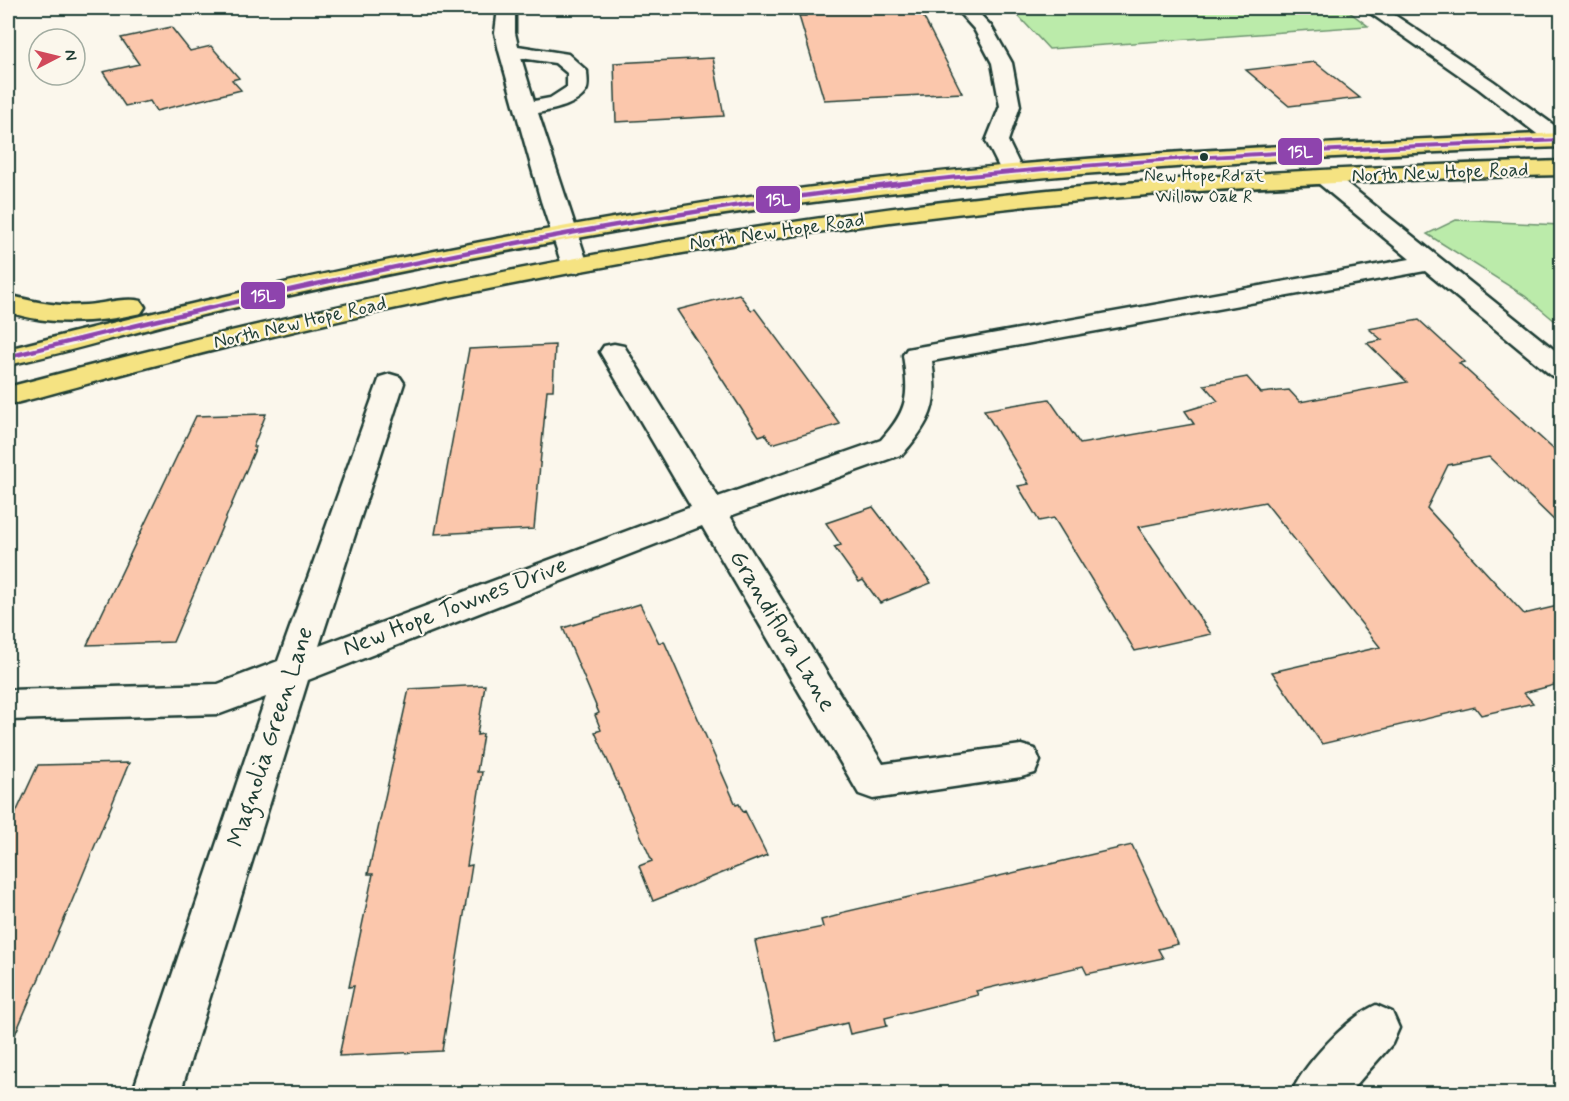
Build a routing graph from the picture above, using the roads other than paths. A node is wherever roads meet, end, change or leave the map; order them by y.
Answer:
1 (964, 8) edge
2 (1372, 8) edge
3 (506, 9) dead end
4 (509, 51) junction
5 (525, 110) junction
6 (1561, 141) edge
7 (1562, 168) edge
8 (1012, 171) junction
9 (1326, 178) junction
10 (565, 234) junction
11 (520, 242) junction
12 (1430, 263) junction
13 (575, 265) junction
14 (8, 303) edge
15 (614, 351) dead end
16 (8, 357) edge
17 (1562, 370) edge
18 (390, 383) dead end
19 (8, 396) edge
20 (711, 512) junction
21 (293, 670) junction
22 (8, 705) edge
23 (1021, 761) dead end
24 (1376, 1028) dead end
25 (156, 1093) edge
26 (1315, 1094) edge

1 - 8 street
2 - 6 street
3 - 4 street
4 - 5 street
4 - 5 street
5 - 10 street
6 - 8 main road, North New Hope Road
7 - 9 main road, North New Hope Road
8 - 10 main road, North New Hope Road
9 - 12 street
9 - 13 main road, North New Hope Road
10 - 11 main road, North New Hope Road
10 - 13 street
11 - 14 main road
11 - 16 main road, North New Hope Road
12 - 17 street
12 - 20 street, New Hope Townes Drive
13 - 19 main road, North New Hope Road
15 - 20 street, Grandiflora Lane
18 - 21 street, Magnolia Green Lane
20 - 21 street, New Hope Townes Drive
20 - 23 street, Grandiflora Lane
21 - 22 street, New Hope Townes Drive
21 - 25 street, Magnolia Green Lane
24 - 26 street

